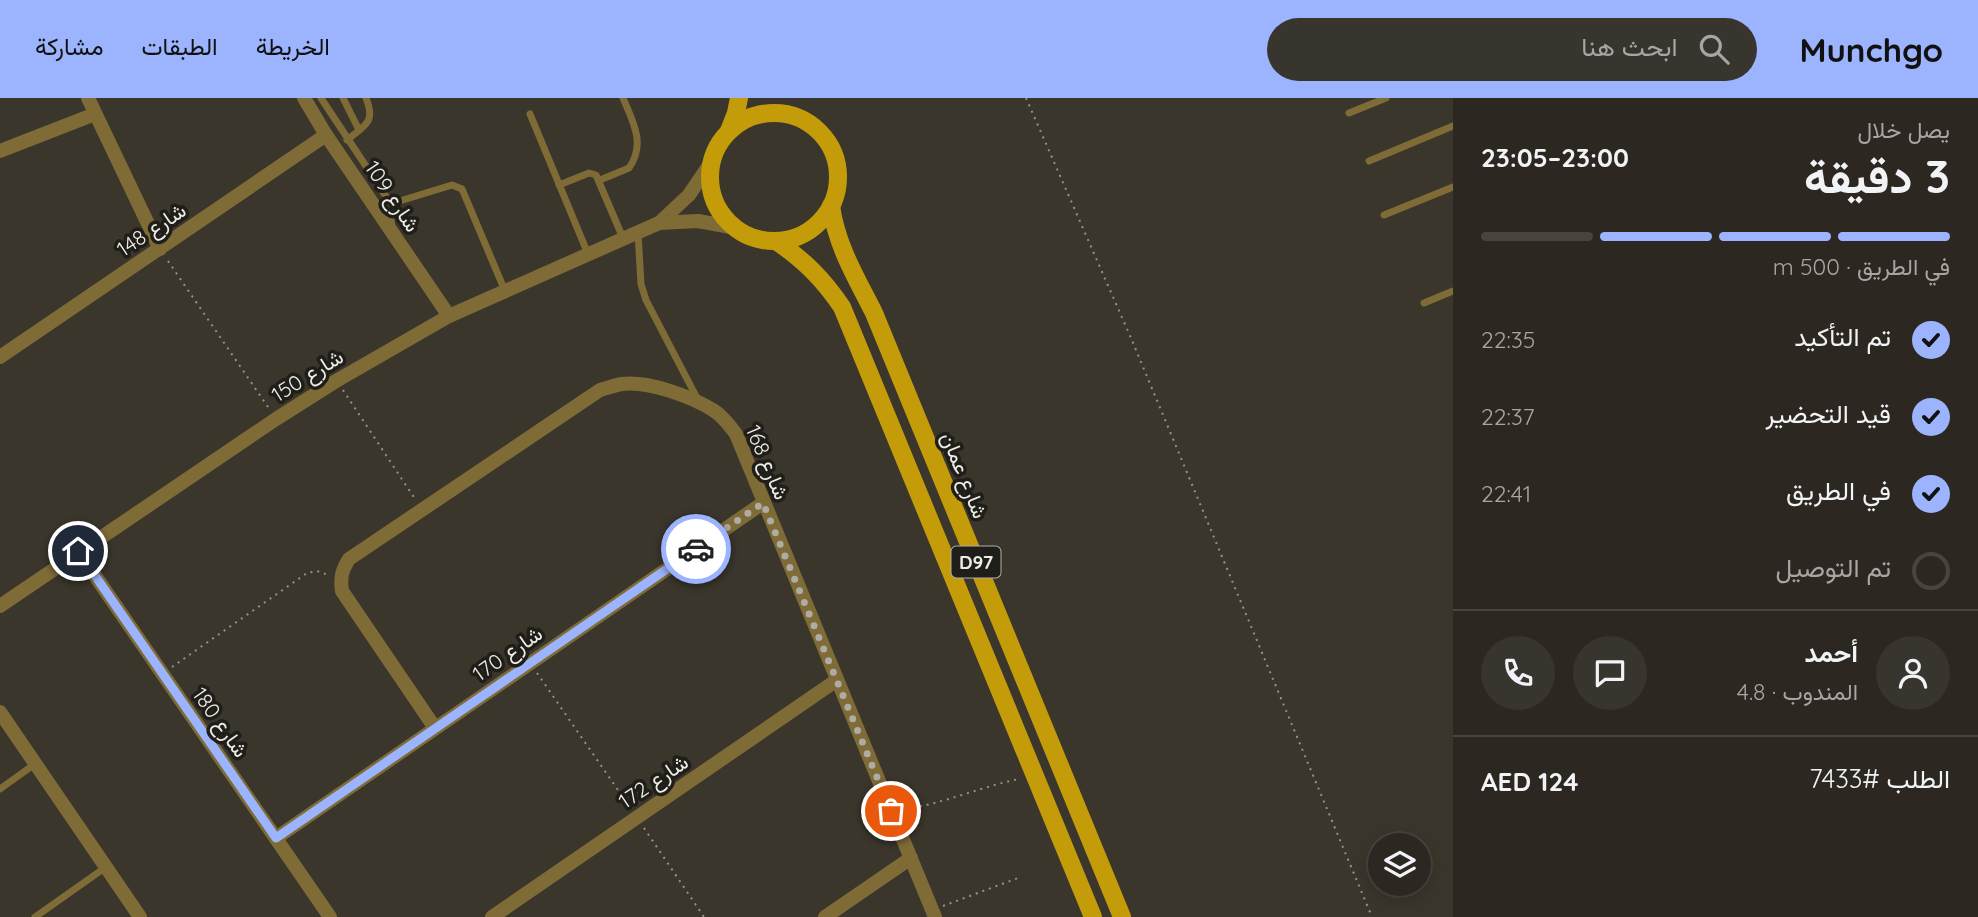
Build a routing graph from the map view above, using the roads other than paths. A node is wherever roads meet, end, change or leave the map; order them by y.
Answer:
1 (88, 98) edge
2 (304, 98) edge
3 (321, 98) edge
4 (343, 98) edge
5 (366, 98) edge
6 (623, 98) edge
7 (738, 98) edge
8 (785, 98) edge
9 (1386, 98) edge
10 (1349, 113) dead end
11 (95, 114) junction
12 (530, 114) dead end
13 (801, 119) junction
14 (1453, 126) edge
15 (359, 130) junction
16 (729, 131) junction
17 (326, 135) junction
18 (347, 140) junction
19 (0, 151) edge
20 (712, 161) junction
21 (1369, 161) dead end
22 (600, 180) junction
23 (559, 185) junction
24 (1453, 187) edge
25 (390, 204) junction
26 (831, 206) junction
27 (1384, 215) dead end
28 (659, 223) junction
29 (736, 228) junction
30 (638, 232) junction
31 (392, 233) junction
32 (623, 239) junction
33 (776, 241) junction
34 (160, 249) junction
35 (588, 254) junction
36 (505, 291) junction
37 (1453, 292) edge
38 (1424, 303) dead end
39 (449, 316) junction
40 (0, 357) edge
41 (700, 403) junction
42 (763, 503) junction
43 (78, 551) junction
44 (0, 606) edge
45 (837, 680) junction
46 (0, 712) edge
47 (435, 728) junction
48 (36, 764) junction
49 (0, 789) edge
50 (276, 838) junction
51 (911, 858) junction
52 (106, 867) junction
53 (934, 914) edge
54 (35, 917) edge
55 (140, 917) edge
56 (330, 917) edge
57 (492, 917) edge
58 (825, 917) edge
59 (1093, 917) edge
60 (1122, 917) edge

1 - 11 street
2 - 17 street, شارع 109
3 - 18 lane
4 - 15 lane
5 - 15 lane
6 - 22 lane
7 - 16 main road
8 - 13 main road
9 - 10 lane
11 - 19 street
11 - 34 street
12 - 23 lane
13 - 16 main road
13 - 26 main road
14 - 21 lane
15 - 18 lane
16 - 20 main road
17 - 31 street, شارع 109
17 - 34 street, شارع 148
18 - 25 lane
20 - 28 street, شارع 150
20 - 29 main road
22 - 23 lane
22 - 32 lane
23 - 35 lane
24 - 27 lane
25 - 31 lane
25 - 36 lane
26 - 33 main road
26 - 60 main road, شارع عمان / D97
28 - 29 street, شارع 150
28 - 30 street, شارع 150
29 - 33 main road
30 - 32 street, شارع 150
30 - 41 lane
31 - 39 street, شارع 109
32 - 35 street, شارع 150
33 - 59 main road, D97
34 - 40 street, شارع 148
35 - 36 street, شارع 150
36 - 39 street, شارع 150
37 - 38 lane
39 - 43 street, شارع 150
41 - 42 street, شارع 168
41 - 47 street, شارع 168
42 - 45 street, شارع 168
42 - 47 street, شارع 170
43 - 44 street, شارع 150
43 - 50 street, شارع 180
45 - 51 street, شارع 168
45 - 57 street, شارع 172
46 - 48 street
47 - 50 street, شارع 170
48 - 49 lane
48 - 52 street
50 - 56 street, شارع 180
51 - 53 street, شارع 168
51 - 58 street
52 - 54 lane
52 - 55 street

